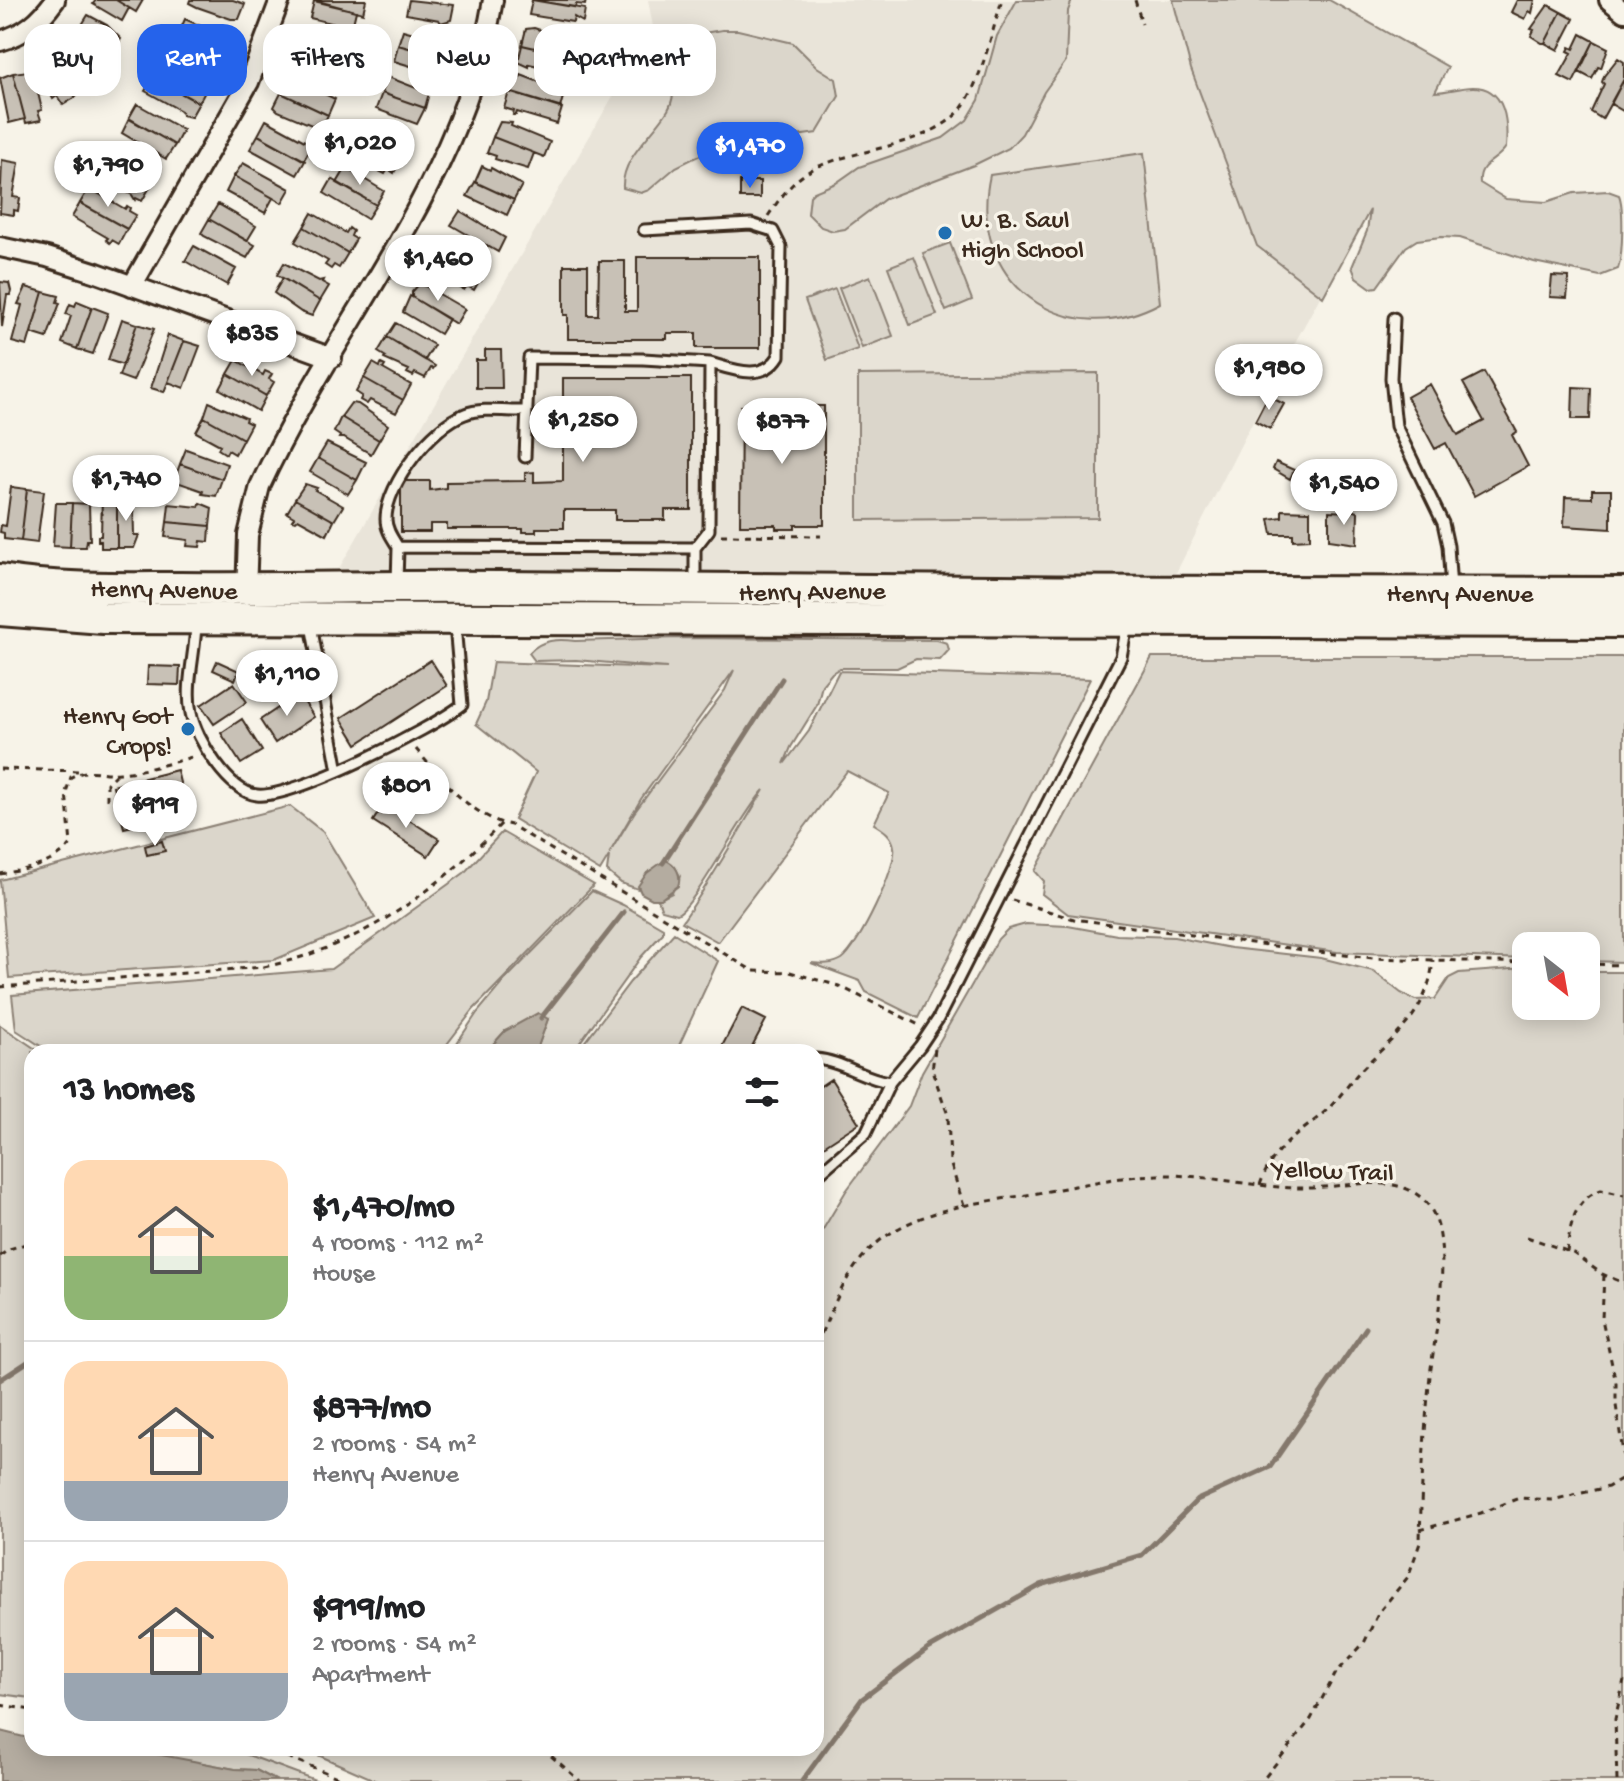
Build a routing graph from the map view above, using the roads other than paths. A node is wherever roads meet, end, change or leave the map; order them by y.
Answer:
1 (55, 0) edge
2 (280, 0) edge
3 (493, 0) edge
4 (1609, 0) edge
5 (1624, 12) edge
6 (0, 41) edge
7 (644, 230) dead end
8 (0, 247) edge
9 (132, 286) junction
10 (1394, 318) dead end
11 (332, 358) junction
12 (710, 363) junction
13 (527, 411) junction
14 (525, 457) dead end
15 (398, 547) junction
16 (695, 548) junction
17 (0, 580) edge
18 (397, 588) junction
19 (1451, 592) junction
20 (1624, 593) edge
21 (246, 604) junction
22 (695, 605) junction
23 (1127, 606) junction
24 (0, 610) edge
25 (197, 618) junction
26 (310, 619) junction
27 (455, 619) junction
28 (1624, 622) edge
29 (338, 771) junction
30 (824, 1061) edge
31 (890, 1082) junction
32 (824, 1169) edge

1 - 6 street
2 - 9 street
3 - 11 street
4 - 5 street
7 - 12 lane
8 - 9 street
9 - 11 street
10 - 19 lane
11 - 21 street
12 - 13 lane
12 - 16 lane
13 - 14 lane
13 - 15 lane
15 - 16 lane
15 - 18 lane
16 - 22 lane
17 - 21 main road, Henry Avenue
18 - 21 main road, Henry Avenue
18 - 22 main road, Henry Avenue
19 - 20 main road, Henry Avenue
19 - 23 main road, Henry Avenue
21 - 25 main road, Henry Avenue
21 - 26 main road, Henry Avenue
22 - 23 main road, Henry Avenue
22 - 27 main road, Henry Avenue
23 - 28 main road, Henry Avenue
23 - 31 lane
24 - 25 main road, Henry Avenue
25 - 29 lane
26 - 27 main road, Henry Avenue
26 - 29 lane
27 - 29 lane
30 - 31 lane
31 - 32 lane

